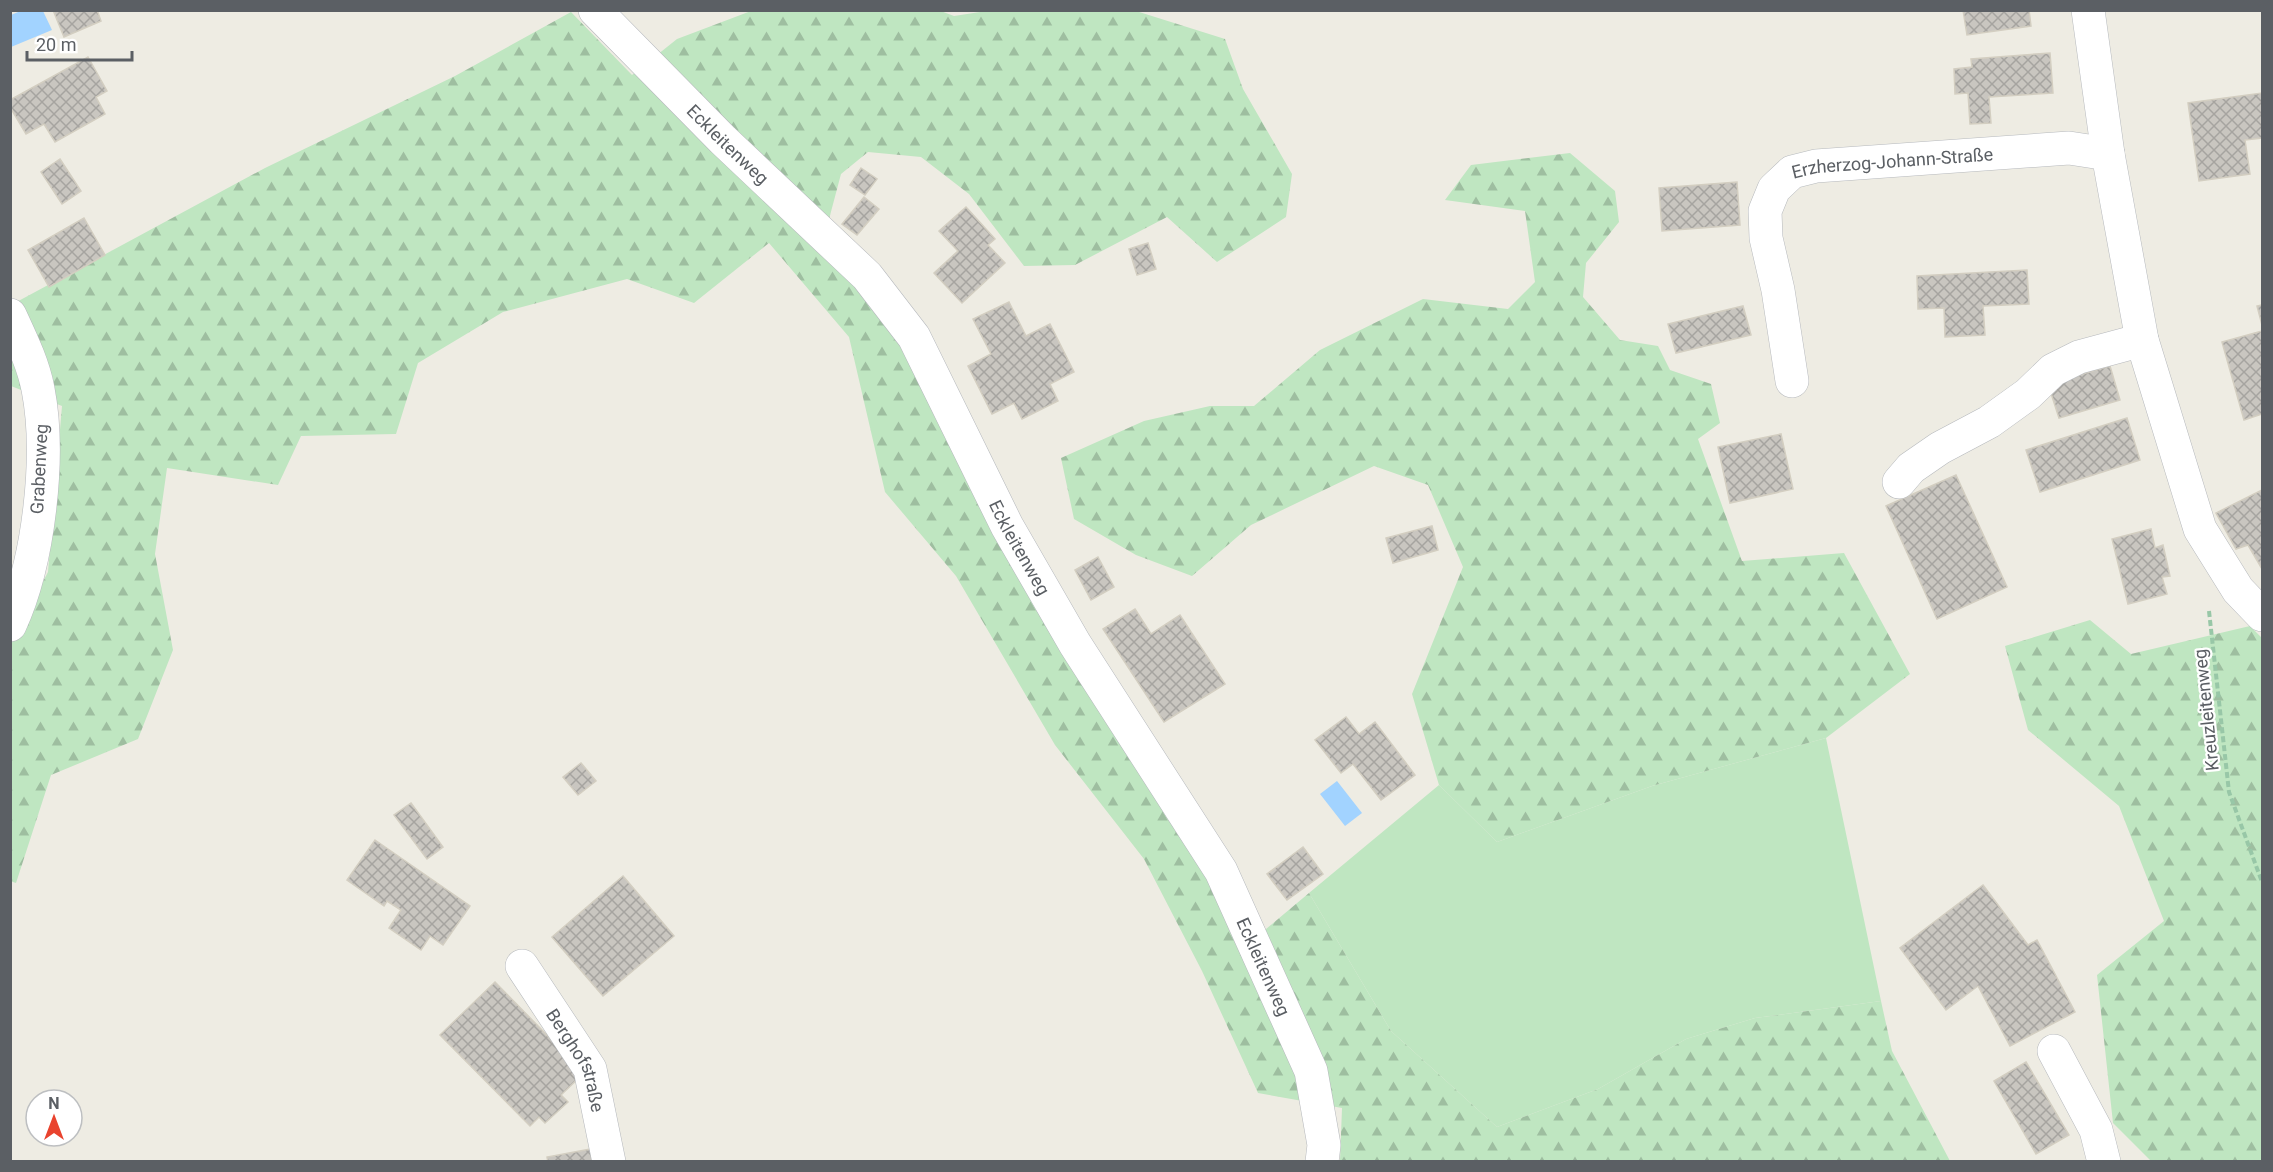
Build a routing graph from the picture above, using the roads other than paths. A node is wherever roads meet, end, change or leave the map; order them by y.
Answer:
1 (595, 10) edge
2 (2088, 10) edge
3 (2108, 154) junction
4 (10, 315) edge
5 (2142, 340) junction
6 (1792, 381) dead end
7 (1899, 482) dead end
8 (2262, 615) edge
9 (10, 625) edge
10 (522, 966) dead end
11 (2054, 1050) dead end
12 (609, 1161) edge
13 (1322, 1161) edge
14 (2104, 1161) edge

1 - 13 street, Eckleitenweg
2 - 3 street
3 - 5 street
3 - 6 street, Erzherzog-Johann-Straße
4 - 9 street, Grabenweg
5 - 7 street
5 - 8 street
10 - 12 street, Berghofstraße
11 - 14 street

